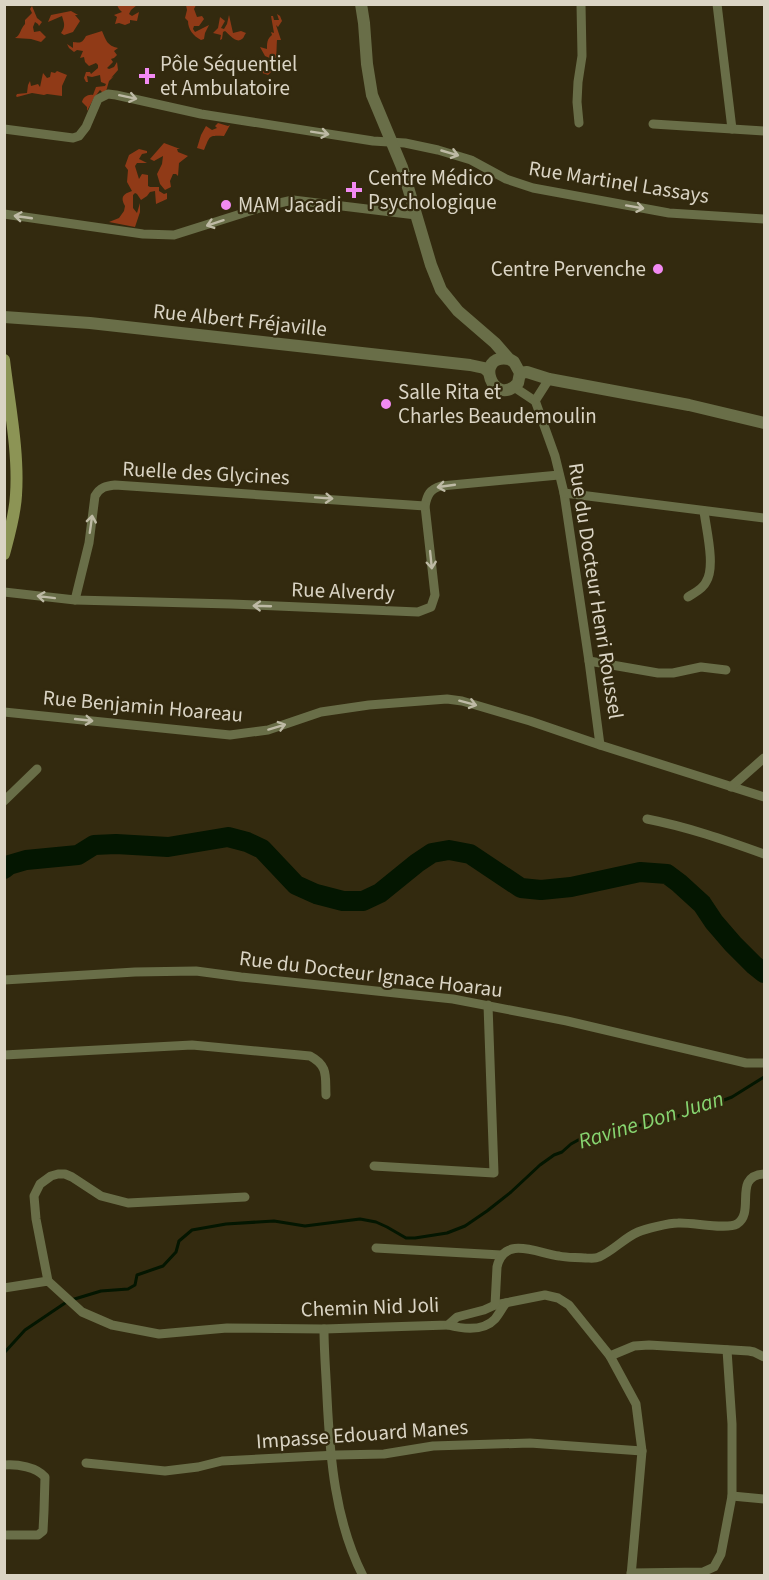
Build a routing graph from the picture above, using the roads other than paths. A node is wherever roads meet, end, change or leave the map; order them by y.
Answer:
1 (360, 4) edge
2 (581, 4) edge
3 (717, 4) edge
4 (579, 123) dead end
5 (653, 124) dead end
6 (4, 129) edge
7 (732, 129) junction
8 (765, 131) edge
9 (392, 143) junction
10 (4, 214) edge
11 (417, 215) junction
12 (765, 219) edge
13 (4, 317) edge
14 (4, 360) edge
15 (497, 363) junction
16 (549, 379) junction
17 (518, 380) junction
18 (536, 399) junction
19 (765, 423) edge
20 (559, 475) junction
21 (564, 493) junction
22 (425, 506) junction
23 (704, 511) junction
24 (765, 518) edge
25 (4, 554) edge
26 (4, 592) edge
27 (687, 597) dead end
28 (75, 600) junction
29 (589, 661) junction
30 (726, 670) dead end
31 (4, 712) edge
32 (600, 745) junction
33 (765, 758) edge
34 (37, 769) dead end
35 (731, 787) junction
36 (765, 796) edge
37 (4, 801) edge
38 (647, 819) dead end
39 (765, 854) edge
40 (4, 980) edge
41 (488, 1005) junction
42 (4, 1055) edge
43 (765, 1063) edge
44 (326, 1095) dead end
45 (374, 1166) dead end
46 (765, 1174) edge
47 (245, 1197) dead end
48 (376, 1248) dead end
49 (501, 1255) junction
50 (48, 1281) junction
51 (4, 1288) edge
52 (506, 1303) junction
53 (495, 1305) junction
54 (448, 1325) junction
55 (324, 1329) junction
56 (727, 1350) junction
57 (610, 1356) junction
58 (765, 1357) edge
59 (642, 1451) junction
60 (332, 1456) junction
61 (86, 1462) dead end
62 (4, 1466) edge
63 (732, 1496) junction
64 (765, 1499) edge
65 (4, 1535) edge
66 (631, 1574) edge
67 (363, 1575) edge

1 - 9 street
2 - 4 street
3 - 7 street
5 - 7 street
6 -> 9 street, Rue Martinel Lassays
7 - 8 street
9 - 11 street
9 -> 12 street, Rue Martinel Lassays
11 -> 10 street
11 - 15 street
13 - 15 street, Rue Albert Fréjaville
14 - 25 main road
15 - 17 street
15 - 17 street
16 - 17 street
16 - 18 street
16 - 19 street
17 - 18 street
18 - 20 street, Rue du Docteur Henri Roussel
20 - 21 street, Rue du Docteur Henri Roussel
20 -> 22 street
21 - 23 street
21 - 29 street, Rue du Docteur Henri Roussel
28 -> 22 street, Ruelle des Glycines
22 -> 28 street, Rue Alverdy
23 - 24 street
23 - 27 street
28 -> 26 street, Rue Alverdy
29 - 30 street
29 - 32 street, Rue du Docteur Henri Roussel
31 -> 32 street, Rue Benjamin Hoareau
32 - 35 street, Rue Benjamin Hoareau
33 - 35 street
34 - 37 street
35 - 36 street, Rue Benjamin Hoareau
38 - 39 street
40 - 41 street, Rue du Docteur Ignace Hoarau
41 - 43 street, Rue du Docteur Ignace Hoarau
41 - 45 street
42 - 44 street
46 - 49 street
47 - 50 street
48 - 49 street
49 - 53 street
50 - 51 street
50 - 55 street, Chemin Nid Joli
52 - 53 street, Chemin Nid Joli
52 - 54 street
52 - 57 street, Chemin Nid Joli
53 - 54 street, Chemin Nid Joli
54 - 55 street, Chemin Nid Joli
55 - 60 street
56 - 57 street
56 - 58 street
56 - 63 street
57 - 59 street
59 - 60 street, Impasse Edouard Manes
59 - 66 street
60 - 61 street, Impasse Edouard Manes
60 - 67 street
62 - 65 street
63 - 64 street
63 - 66 street

